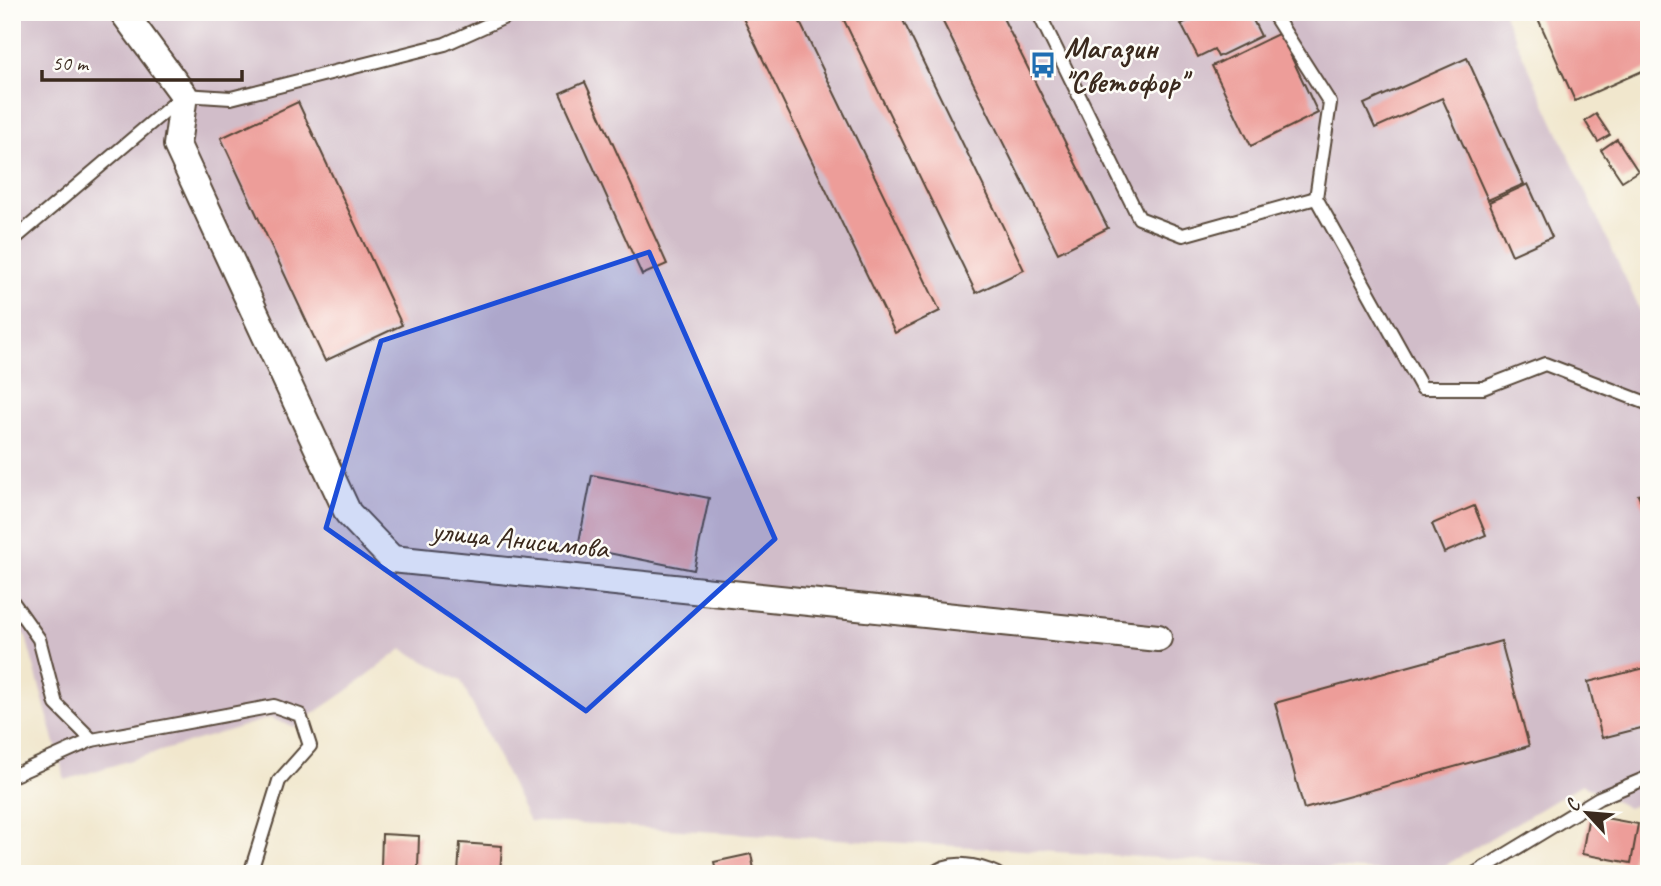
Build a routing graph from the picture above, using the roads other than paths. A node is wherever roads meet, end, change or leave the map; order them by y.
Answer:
1 (123, 12) edge
2 (516, 12) edge
3 (1038, 12) edge
4 (1272, 12) edge
5 (184, 95) junction
6 (1316, 198) junction
7 (12, 241) edge
8 (1649, 404) edge
9 (12, 601) edge
10 (1158, 638) dead end
11 (92, 740) junction
12 (12, 776) edge
13 (1649, 777) edge
14 (250, 874) edge
15 (933, 874) edge
16 (997, 874) edge
17 (1474, 874) edge

1 - 5 street
2 - 5 lane
3 - 6 lane
4 - 6 lane
5 - 7 lane
5 - 10 street, улица Анисимова
6 - 8 lane
9 - 11 lane
11 - 12 lane
11 - 14 lane
13 - 17 lane
15 - 16 lane

